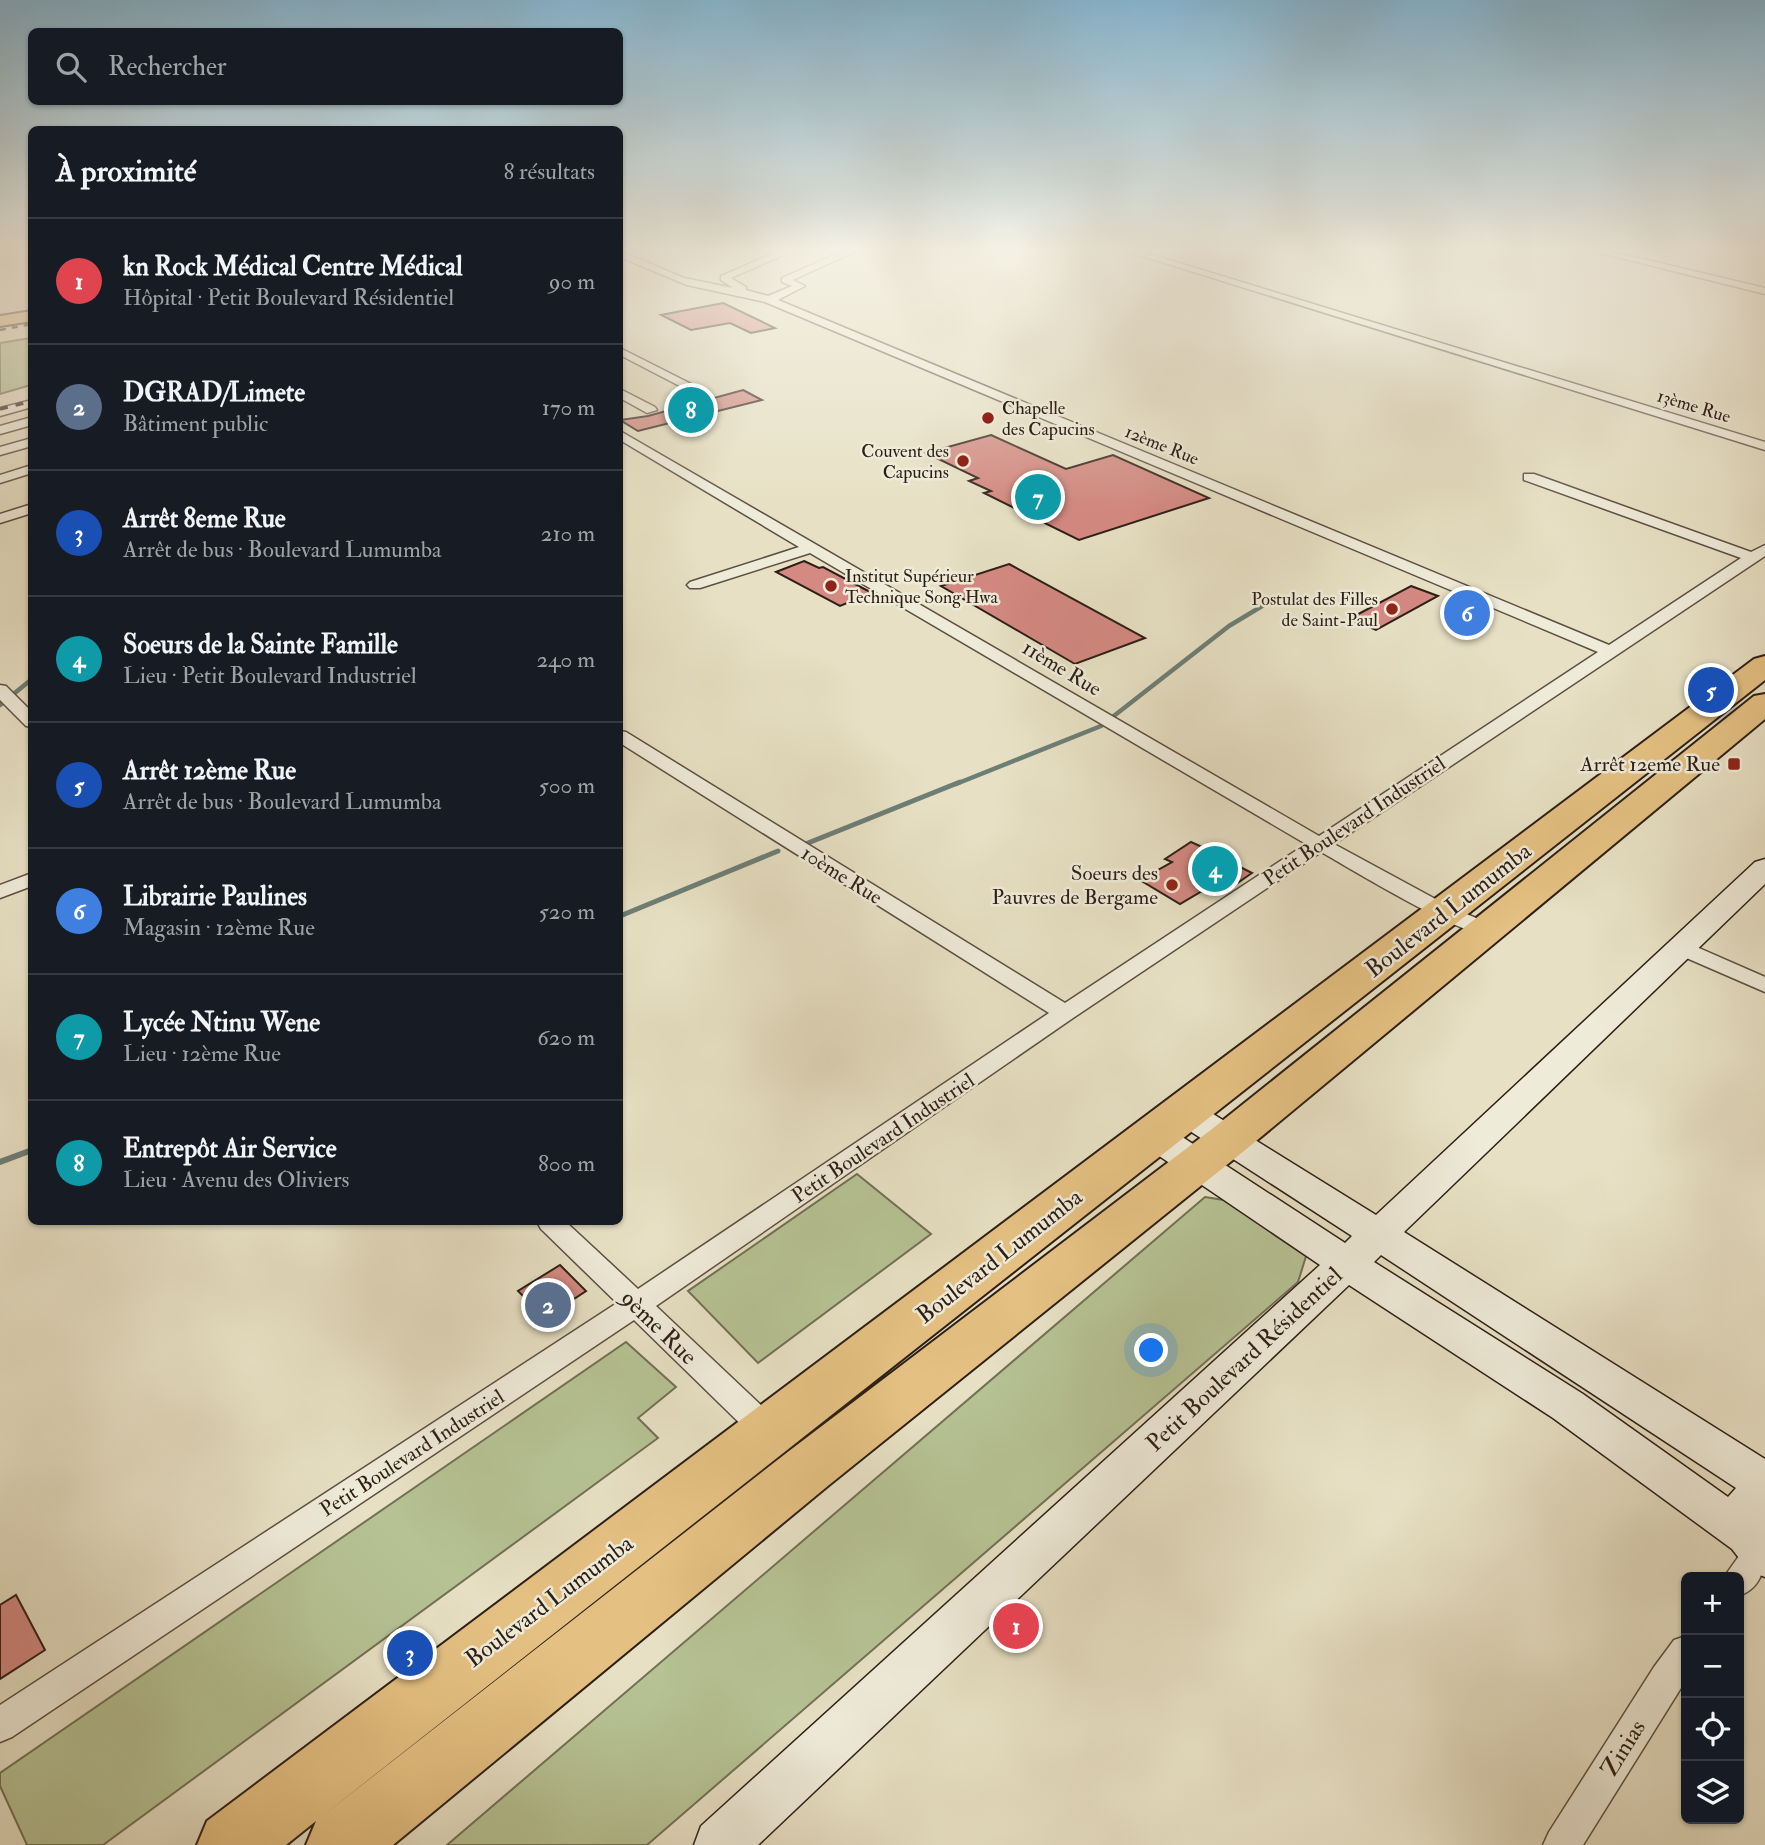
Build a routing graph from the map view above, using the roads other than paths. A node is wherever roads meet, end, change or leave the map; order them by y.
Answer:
1 (858, 337) edge
2 (1411, 337) edge
3 (623, 353) edge
4 (647, 366) junction
5 (633, 369) dead end
6 (699, 392) dead end
7 (623, 395) edge
8 (28, 404) edge
9 (651, 410) dead end
10 (0, 412) edge
11 (28, 422) edge
12 (0, 430) edge
13 (623, 437) edge
14 (28, 443) edge
15 (1765, 446) edge
16 (0, 451) edge
17 (28, 470) edge
18 (1530, 477) dead end
19 (0, 479) edge
20 (28, 509) edge
21 (0, 519) edge
22 (813, 547) junction
23 (1759, 553) edge
24 (695, 585) dead end
25 (1609, 651) junction
26 (1765, 666) edge
27 (0, 690) edge
28 (24, 701) edge
29 (1765, 703) edge
30 (623, 738) edge
31 (1320, 844) junction
32 (1765, 868) edge
33 (28, 881) edge
34 (0, 892) edge
35 (1466, 921) junction
36 (1683, 948) junction
37 (1765, 985) edge
38 (1065, 1013) junction
39 (1170, 1124) junction
40 (1213, 1153) junction
41 (553, 1225) edge
42 (1377, 1234) junction
43 (1347, 1264) junction
44 (636, 1305) junction
45 (769, 1433) junction
46 (1765, 1483) edge
47 (1755, 1544) edge
48 (1681, 1659) edge
49 (0, 1725) edge
50 (232, 1845) edge
51 (340, 1845) edge
52 (720, 1845) edge
53 (1562, 1845) edge

1 - 25 street, 12ème Rue
2 - 15 street, 13ème Rue
3 - 4 street
4 - 5 street
4 - 6 street
7 - 9 street
8 - 10 street
11 - 12 street
13 - 22 street, 11ème Rue
14 - 16 street
17 - 19 street
18 - 23 street
20 - 21 street
22 - 24 street
22 - 31 street, 11ème Rue
23 - 25 street, Petit Boulevard Industriel
25 - 31 street, Petit Boulevard Industriel
26 - 35 highway, Boulevard Lumumba
27 - 28 street
29 - 35 highway, Boulevard Lumumba
30 - 38 street, 10ème Rue
31 - 35 street, 11ème Rue
31 - 38 street, Petit Boulevard Industriel
32 - 36 street, Petit Boulevard Résidentiel
33 - 34 street
35 - 39 highway, Boulevard Lumumba
35 - 40 highway, Boulevard Lumumba
36 - 37 street
36 - 42 street, Petit Boulevard Résidentiel
38 - 44 street, Petit Boulevard Industriel
39 - 40 street
39 - 45 highway, Boulevard Lumumba
40 - 42 street
40 - 43 street
40 - 51 highway, Boulevard Lumumba
41 - 44 street, 9ème Rue
42 - 43 street, Petit Boulevard Résidentiel
42 - 46 street
43 - 47 street
43 - 52 street, Petit Boulevard Résidentiel
44 - 45 street, 9ème Rue
44 - 49 street, Petit Boulevard Industriel
45 - 50 highway, Boulevard Lumumba
48 - 53 street, Zinias

